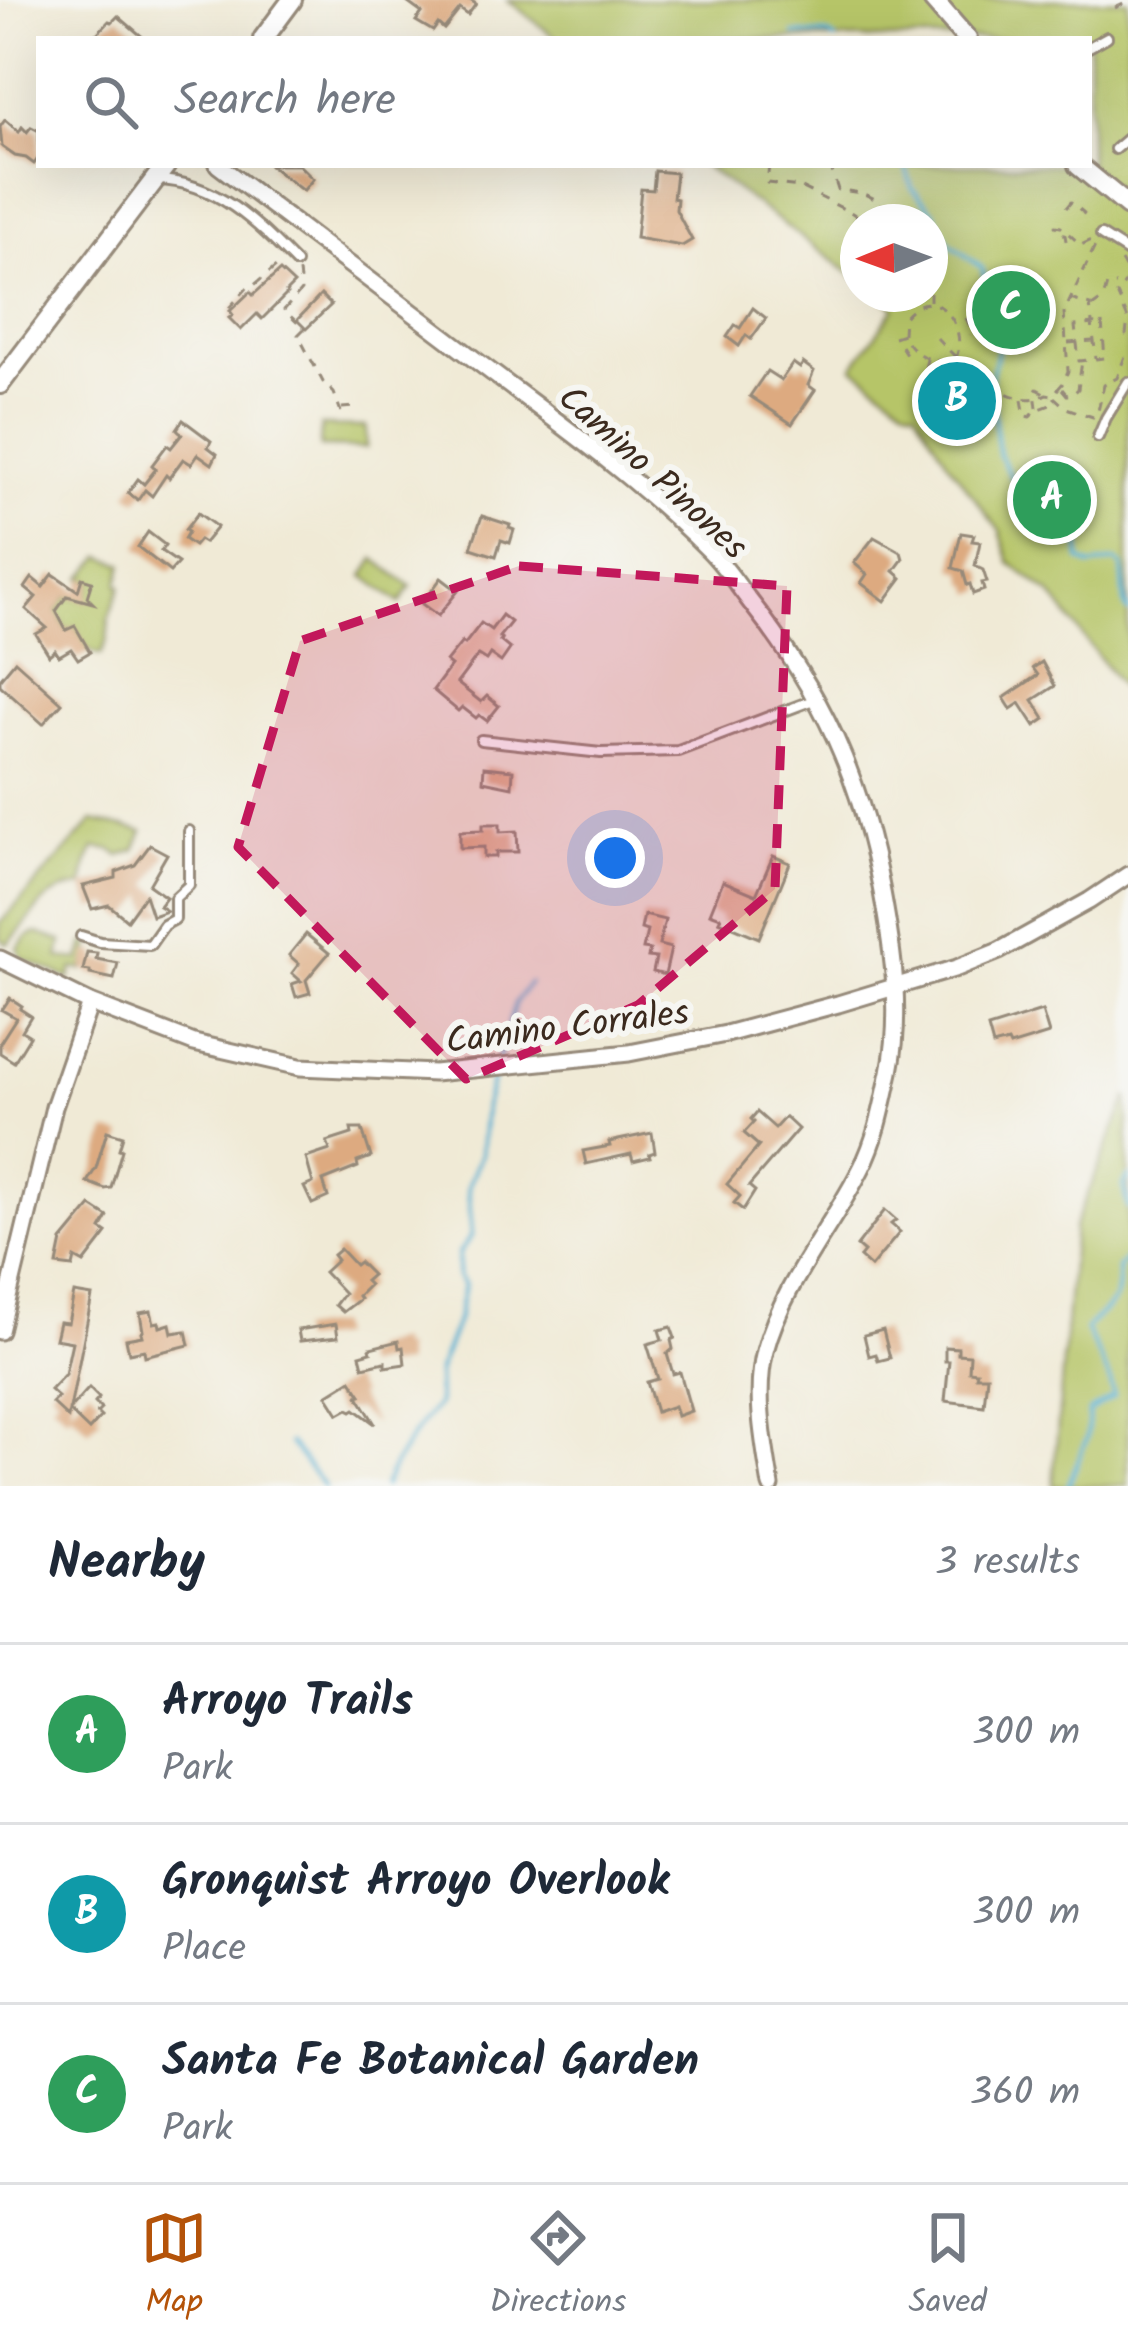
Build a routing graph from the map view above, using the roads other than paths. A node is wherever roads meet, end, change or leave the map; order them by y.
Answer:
1 (292, 0) edge
2 (933, 0) edge
3 (264, 36) edge
4 (964, 36) edge
5 (1107, 37) dead end
6 (1092, 45) edge
7 (1128, 138) edge
8 (1115, 149) dead end
9 (222, 168) edge
10 (1082, 168) edge
11 (160, 173) edge
12 (1128, 206) edge
13 (1101, 236) road end
14 (1128, 252) edge
15 (297, 267) road end
16 (1128, 382) edge
17 (0, 384) edge
18 (1098, 437) dead end
19 (817, 699) junction
20 (482, 740) dead end
21 (189, 831) dead end
22 (1128, 875) edge
23 (81, 936) dead end
24 (2, 965) edge
25 (895, 987) junction
26 (90, 1003) junction
27 (0, 1330) edge
28 (771, 1486) edge

1 - 3 street
2 - 4 street
5 - 6 lane
7 - 8 lane
9 - 19 street, Camino Pinones
10 - 12 street
11 - 15 lane
11 - 17 street
13 - 14 lane
16 - 18 lane
19 - 20 lane
19 - 25 street, Camino Pinones
21 - 23 lane
22 - 25 street, Camino Corrales
24 - 26 street, Camino Corrales
25 - 26 street, Camino Corrales
25 - 28 street, Camino Pinones
26 - 27 street

